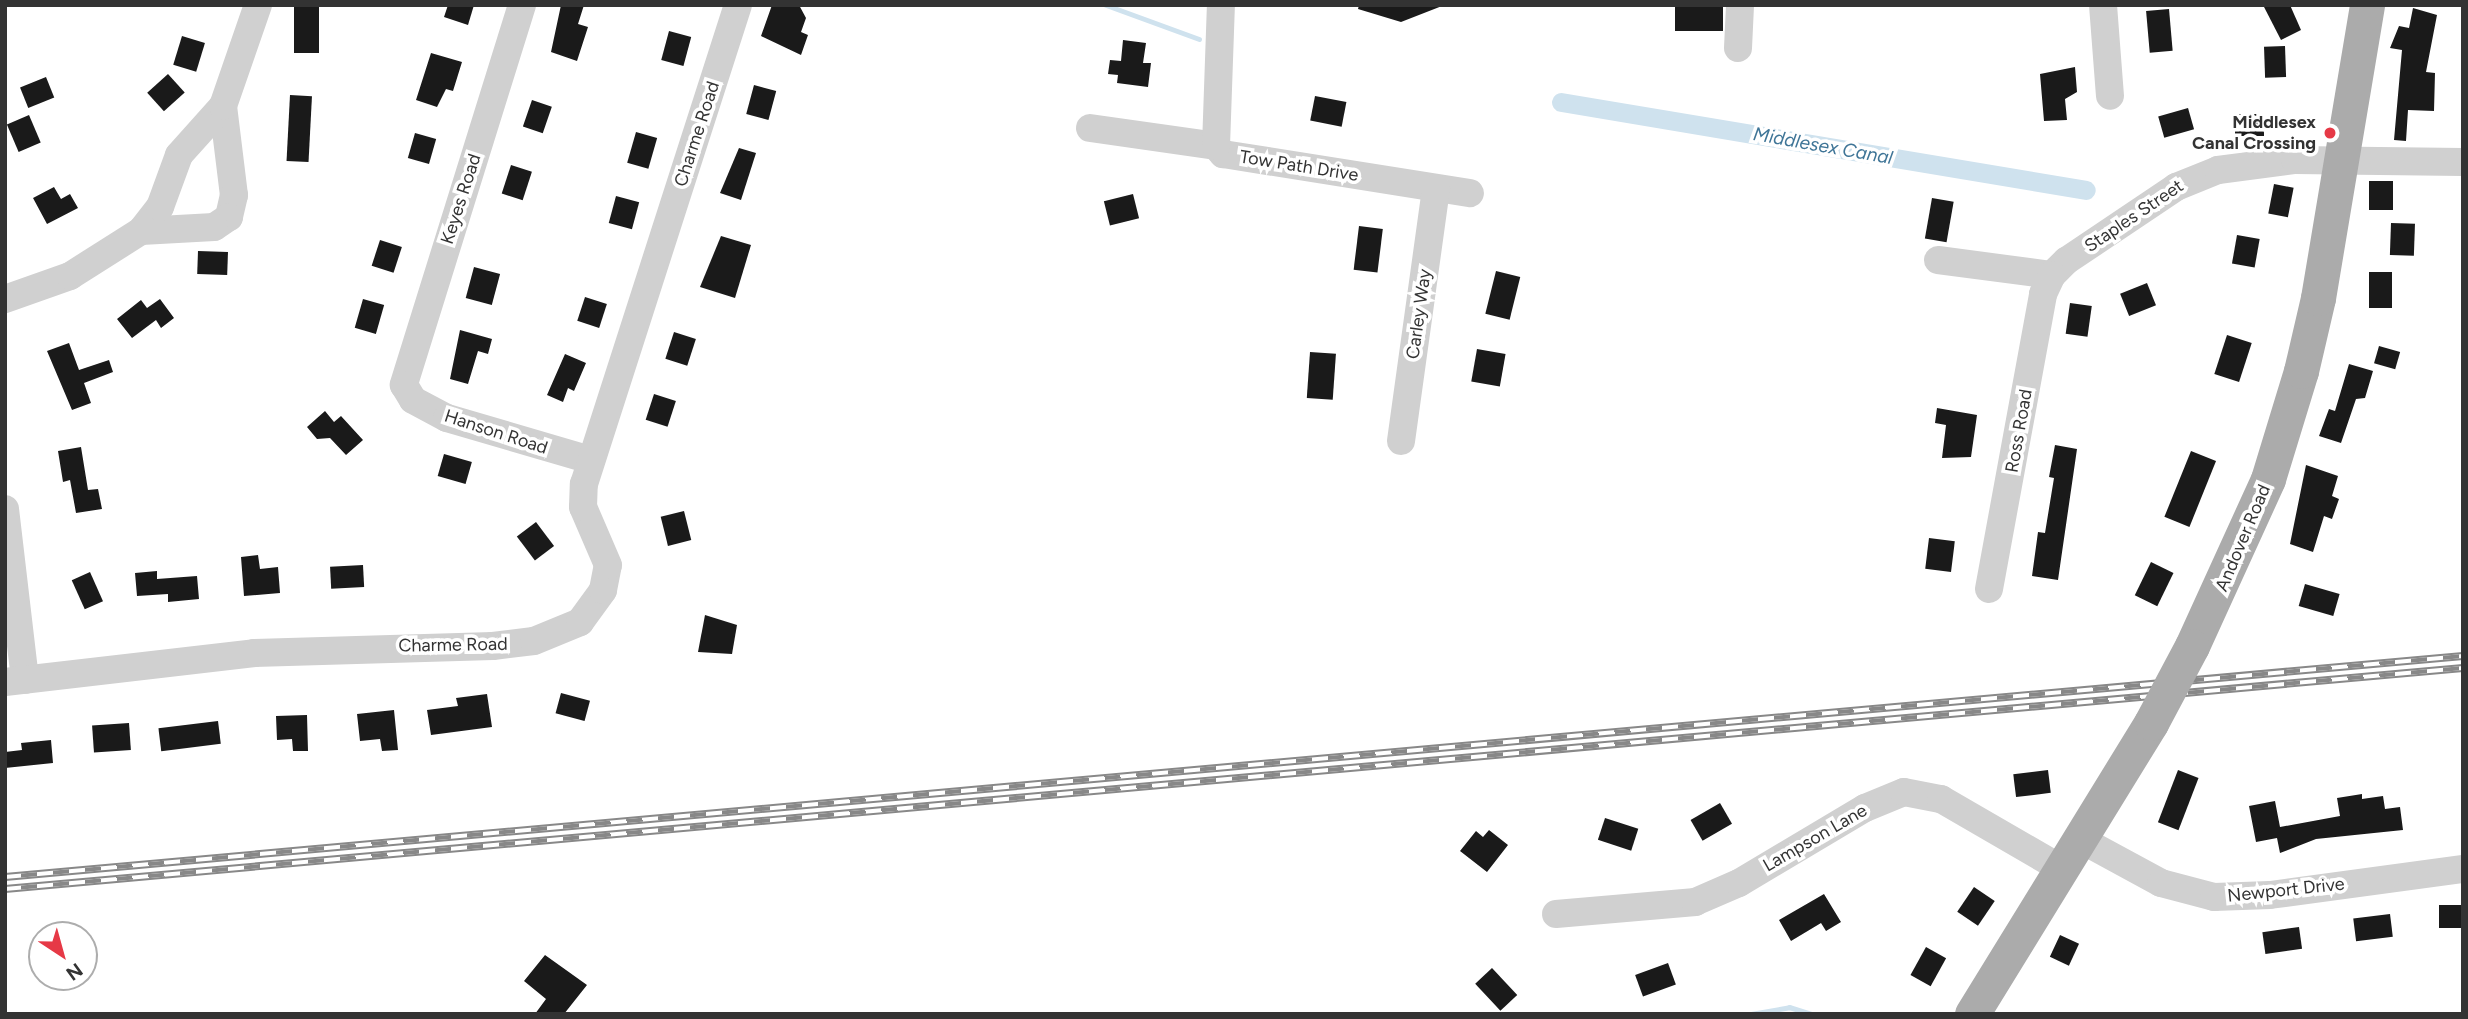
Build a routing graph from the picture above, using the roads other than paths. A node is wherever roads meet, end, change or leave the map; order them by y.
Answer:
1 (258, 5) edge
2 (522, 5) edge
3 (738, 5) edge
4 (1221, 5) edge
5 (1741, 5) edge
6 (2103, 5) edge
7 (2367, 5) edge
8 (1738, 48) dead end
9 (2110, 96) dead end
10 (223, 106) junction
11 (1090, 128) dead end
12 (1216, 146) junction
13 (2342, 159) junction
14 (2463, 162) edge
15 (1436, 188) junction
16 (1470, 193) dead end
17 (141, 231) junction
18 (1938, 260) dead end
19 (2052, 275) junction
20 (5, 299) edge
21 (406, 393) joint
22 (1401, 441) dead end
23 (591, 460) junction
24 (5, 509) edge
25 (1989, 589) dead end
26 (15, 681) edge
27 (2080, 839) junction
28 (2060, 868) junction
29 (2463, 869) edge
30 (1556, 914) dead end
31 (1972, 1014) edge

1 - 10 street
2 - 21 street, Keyes Road
3 - 23 street, Charme Road
4 - 12 street
5 - 8 street
6 - 9 street
7 - 13 main road, Andover Road
10 - 17 street
10 - 17 street
11 - 12 street, Tow Path Drive
12 - 15 street, Tow Path Drive
13 - 14 street, Staples Street
13 - 19 street, Staples Street
13 - 27 main road, Andover Road, bridge
15 - 16 street, Tow Path Drive
15 - 22 street, Carley Way
17 - 20 street
18 - 19 street
19 - 25 street, Ross Road
21 - 23 street, Hanson Road
23 - 26 street, Charme Road
24 - 26 street
27 - 28 main road, Andover Road
27 - 29 street, Newport Drive
28 - 30 street, Lampson Lane
28 - 31 main road, Andover Road

